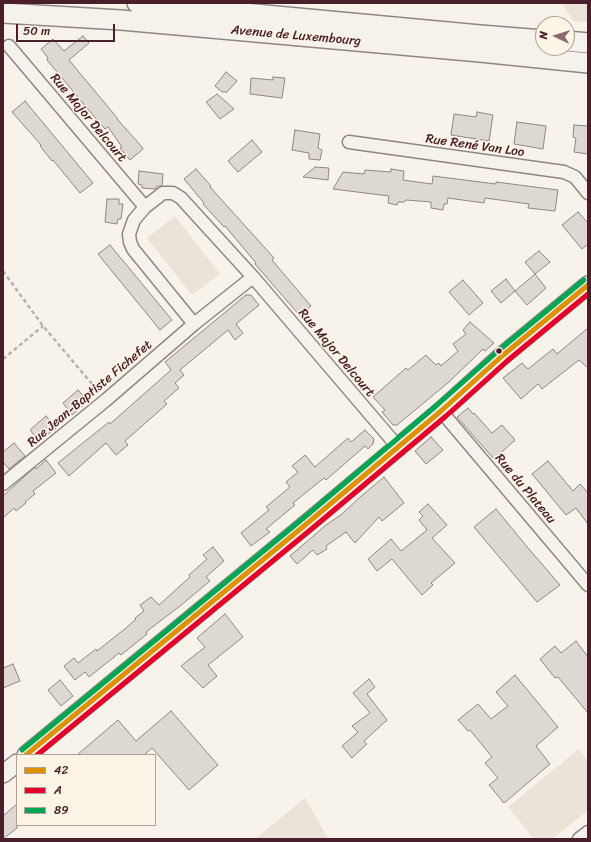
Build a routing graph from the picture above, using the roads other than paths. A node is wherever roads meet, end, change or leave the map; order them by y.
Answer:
1 (137, 3) edge
2 (3, 13) edge
3 (535, 39) edge
4 (575, 42) edge
5 (588, 43) edge
6 (9, 46) dead end
7 (588, 63) edge
8 (349, 142) dead end
9 (588, 193) edge
10 (145, 207) junction
11 (253, 277) junction
12 (588, 286) edge
13 (194, 324) junction
14 (441, 411) junction
15 (398, 447) junction
16 (3, 484) edge
17 (588, 585) edge
18 (27, 754) edge
19 (16, 763) edge
20 (3, 774) edge
21 (588, 832) edge
22 (580, 839) edge

1 - 3 main road, Avenue de Luxembourg
2 - 7 main road, Avenue de Luxembourg
4 - 5 main road
6 - 10 street, Rue Major Delcourt
8 - 9 street, Rue René Van Loo
10 - 11 street, Rue Major Delcourt
10 - 13 street, Rue Major Delcourt
11 - 13 street, Rue Jean-Baptiste Fichefet
11 - 15 street, Rue Major Delcourt
12 - 14 main road
13 - 16 street, Rue Jean-Baptiste Fichefet
14 - 15 main road
14 - 17 street, Rue du Plateau
15 - 18 main road
19 - 20 main road
21 - 22 street

